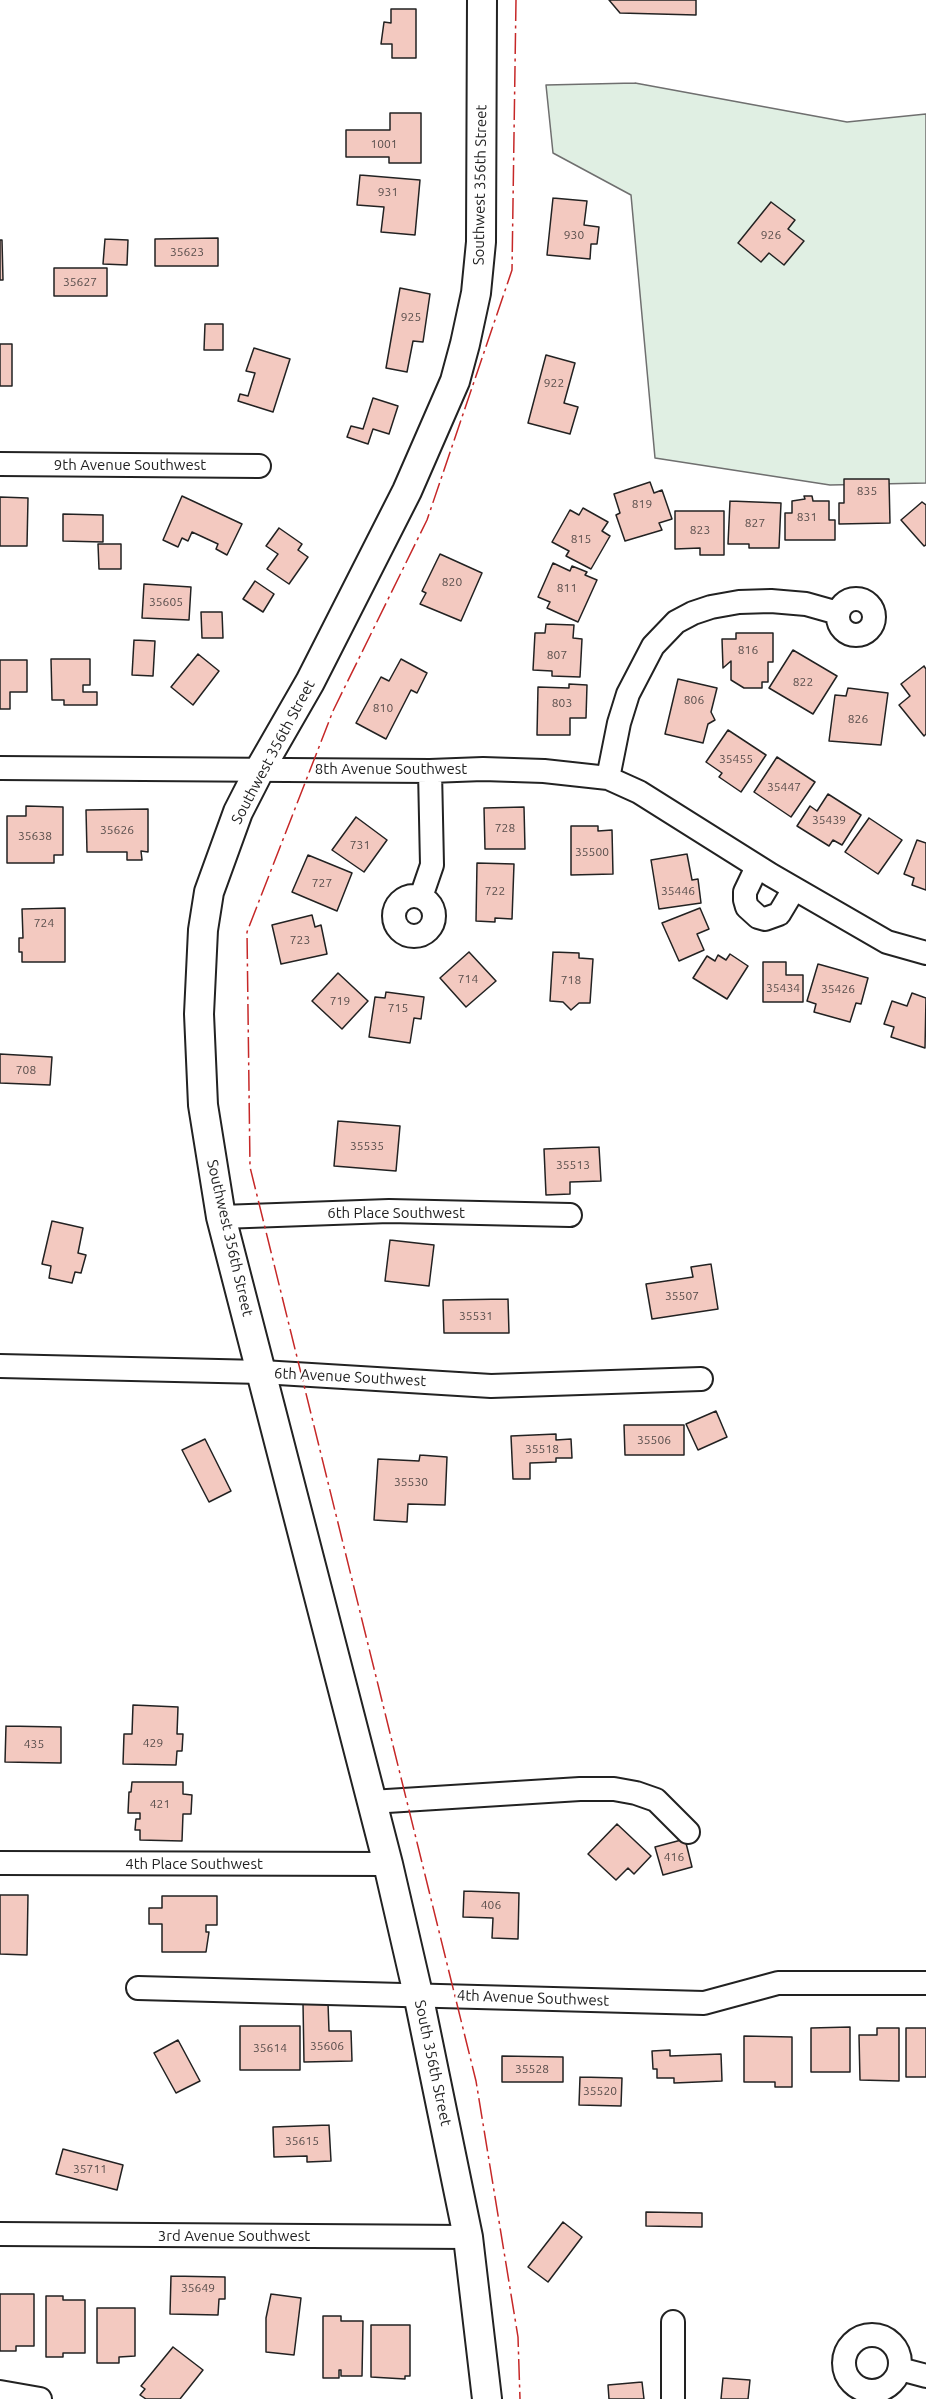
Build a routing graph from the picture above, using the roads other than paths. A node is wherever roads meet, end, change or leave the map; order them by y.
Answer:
1 (482, 0) edge
2 (0, 464) edge
3 (259, 466) dead end
4 (838, 613) dead end
5 (0, 768) edge
6 (260, 769) junction
7 (430, 771) junction
8 (608, 778) junction
9 (757, 867) junction
10 (794, 889) junction
11 (421, 897) dead end
12 (926, 953) edge
13 (570, 1215) dead end
14 (221, 1217) junction
15 (0, 1366) edge
16 (262, 1372) junction
17 (700, 1379) dead end
18 (354, 1732) joint
19 (371, 1802) junction
20 (687, 1832) dead end
21 (0, 1863) edge
22 (388, 1864) junction
23 (926, 1983) edge
24 (138, 1988) dead end
25 (418, 1994) junction
26 (0, 2234) edge
27 (468, 2237) junction
28 (673, 2322) dead end
29 (900, 2369) dead end
30 (926, 2376) edge
31 (0, 2392) edge
32 (40, 2399) edge
33 (487, 2399) edge
34 (673, 2399) edge

1 - 6 main road, Southwest 356th Street
2 - 3 street, 9th Avenue Southwest
4 - 8 street
5 - 6 street, 8th Avenue Southwest
6 - 7 street, 8th Avenue Southwest
6 - 14 main road, Southwest 356th Street
7 - 8 street, 8th Avenue Southwest
7 - 11 street
8 - 9 street, 8th Avenue Southwest
9 - 10 street, 8th Avenue Southwest
9 - 10 street
10 - 12 street, 8th Avenue Southwest
13 - 14 street, 6th Place Southwest
14 - 16 main road, Southwest 356th Street
15 - 16 street, 6th Avenue Southwest
16 - 17 street, 6th Avenue Southwest
16 - 18 main road, Southwest 356th Street
18 - 19 main road, South 356th Street
19 - 20 street
19 - 22 main road, South 356th Street
21 - 22 street, 4th Place Southwest
22 - 25 main road, South 356th Street
23 - 25 street, 4th Avenue Southwest
24 - 25 street, 4th Avenue Southwest
25 - 27 main road, South 356th Street
26 - 27 street, 3rd Avenue Southwest
27 - 33 main road, South 356th Street
28 - 34 street
29 - 30 street
31 - 32 street

